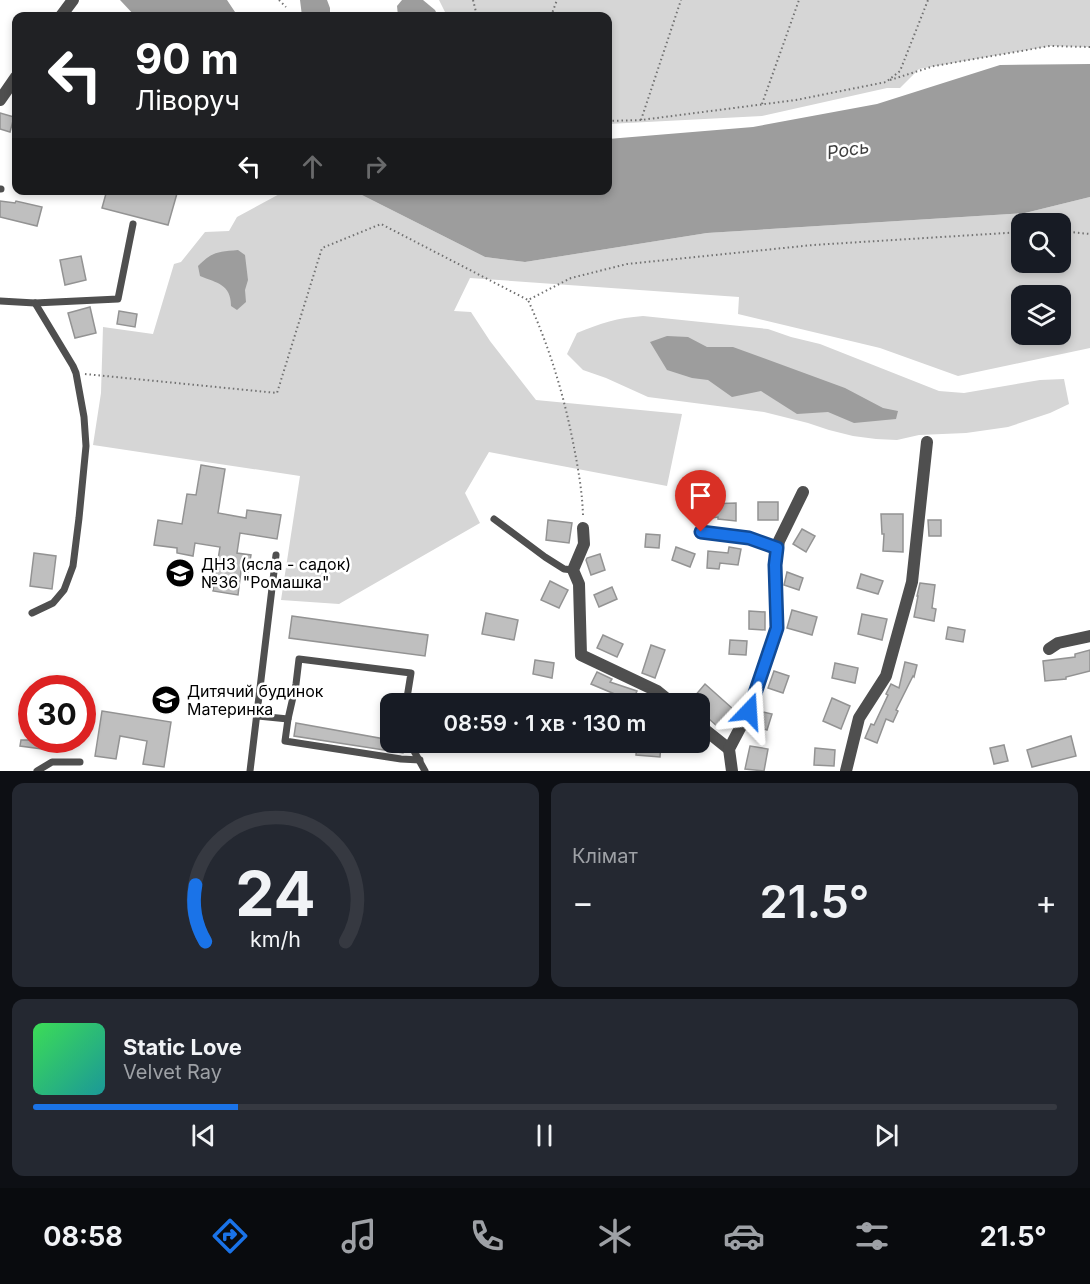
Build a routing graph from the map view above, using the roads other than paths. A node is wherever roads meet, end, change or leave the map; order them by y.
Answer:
1 (12, 83) edge
2 (0, 100) edge
3 (133, 224) dead end
4 (0, 301) edge
5 (35, 303) junction
6 (927, 442) dead end
7 (803, 492) dead end
8 (494, 519) dead end
9 (583, 528) road end
10 (701, 532) dead end
11 (777, 548) junction
12 (276, 555) dead end
13 (573, 570) junction
14 (32, 613) dead end
15 (1090, 636) edge
16 (1049, 649) dead end
17 (408, 693) edge
18 (659, 693) edge
19 (258, 716) junction
20 (288, 719) junction
21 (710, 733) edge
22 (729, 749) junction
23 (416, 753) edge
24 (420, 760) junction
25 (80, 762) dead end
26 (36, 771) edge
27 (250, 771) edge
28 (425, 771) edge
29 (732, 771) edge
30 (846, 771) edge

1 - 2 street
3 - 5 lane
4 - 5 lane
5 - 14 lane
6 - 30 street
7 - 11 street
8 - 13 lane
9 - 13 street
10 - 11 lane
11 - 22 street
12 - 19 lane
13 - 18 street
15 - 16 street
17 - 20 lane
19 - 20 lane
19 - 27 lane
20 - 24 lane
21 - 22 street
22 - 29 street
23 - 24 lane
24 - 28 lane
25 - 26 lane

